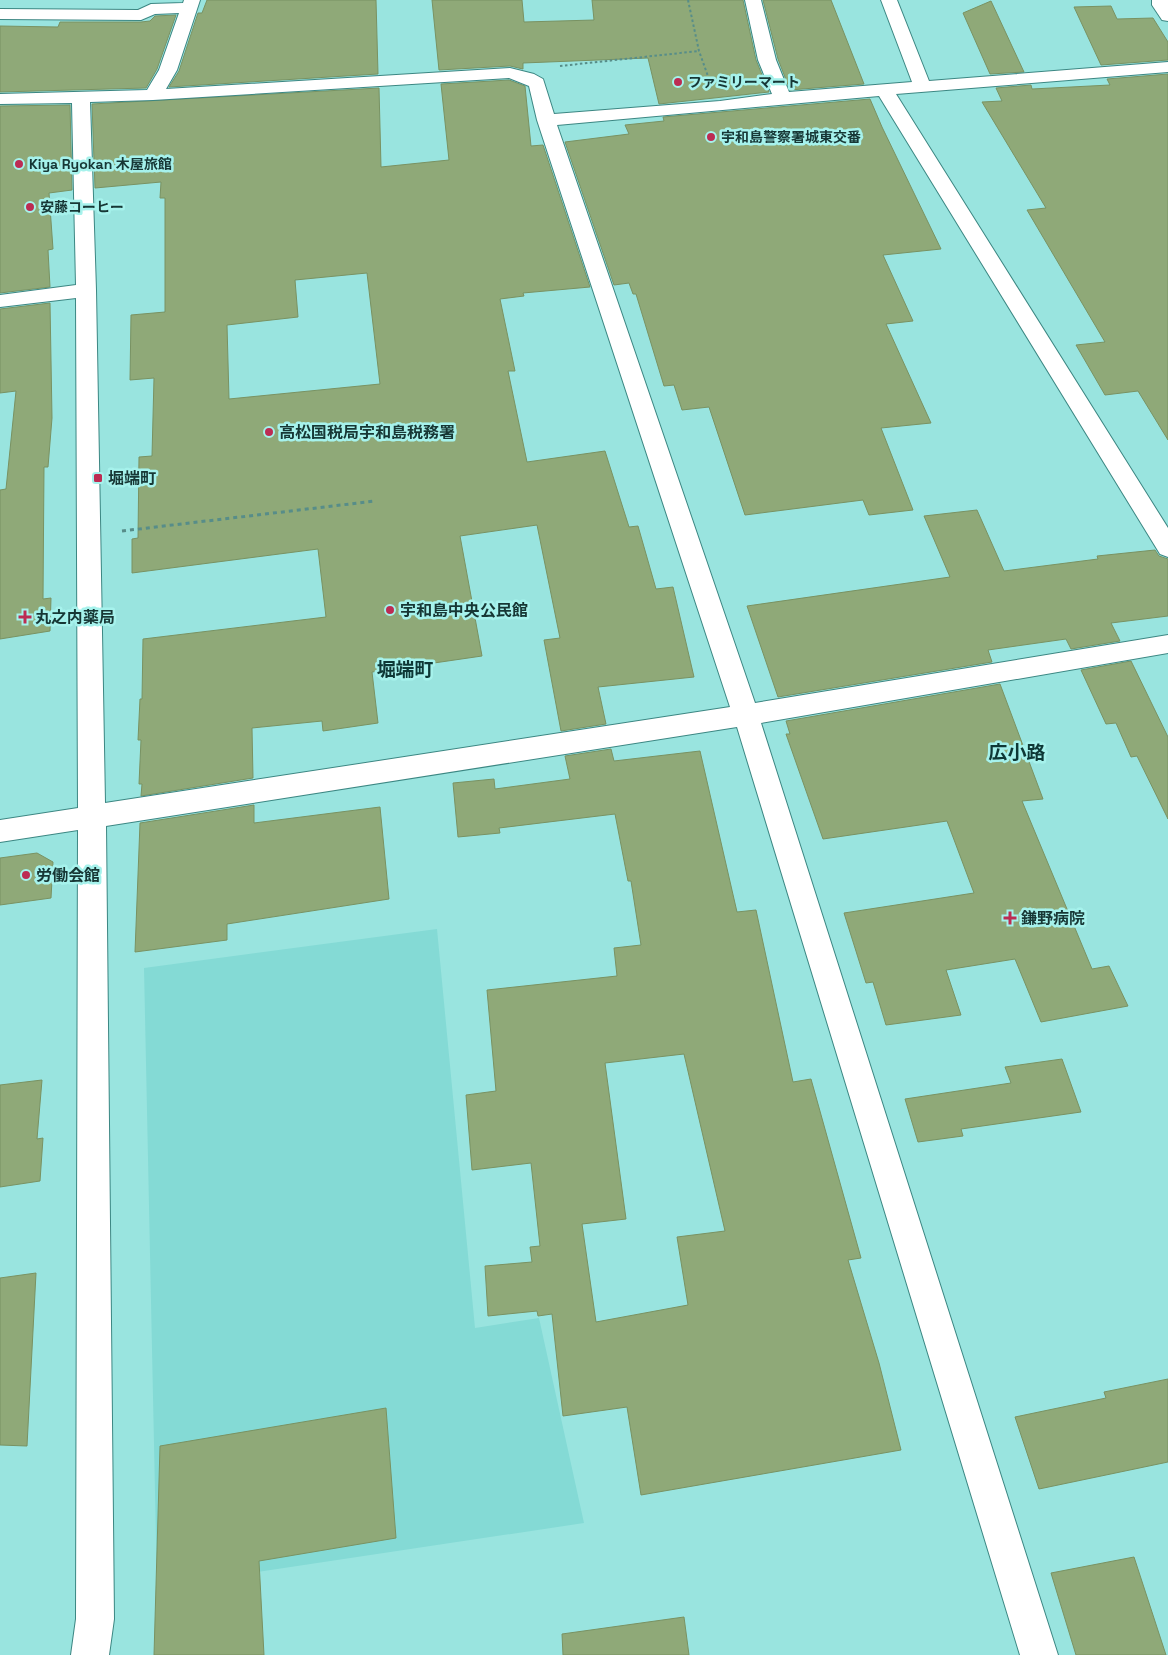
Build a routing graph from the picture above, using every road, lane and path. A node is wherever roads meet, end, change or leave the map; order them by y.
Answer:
1 (688, 0) edge
2 (753, 0) edge
3 (889, 0) edge
4 (1160, 0) edge
5 (191, 4) edge
6 (0, 14) edge
7 (1168, 16) edge
8 (699, 51) junction
9 (1168, 67) edge
10 (510, 73) junction
11 (923, 87) junction
12 (884, 90) junction
13 (153, 95) junction
14 (81, 98) junction
15 (783, 98) junction
16 (0, 99) edge
17 (720, 106) junction
18 (546, 120) junction
19 (86, 290) junction
20 (0, 301) edge
21 (375, 501) dead end
22 (89, 537) junction
23 (1168, 548) edge
24 (1168, 644) edge
25 (746, 715) junction
26 (92, 818) junction
27 (0, 831) edge
28 (90, 1655) edge
29 (1039, 1655) edge

1 - 8 path
2 - 15 street
3 - 11 street
4 - 7 street
5 - 6 street
5 - 13 street
8 - 10 path
8 - 17 path
9 - 11 street
10 - 13 street
10 - 18 street
11 - 12 street
12 - 15 street
12 - 23 street
13 - 14 street
14 - 16 street
14 - 19 street
15 - 17 street
17 - 18 street
18 - 25 street
19 - 20 street
19 - 22 street
21 - 22 path
22 - 26 street
24 - 25 street
25 - 26 street
25 - 29 street
26 - 27 street
26 - 28 street

